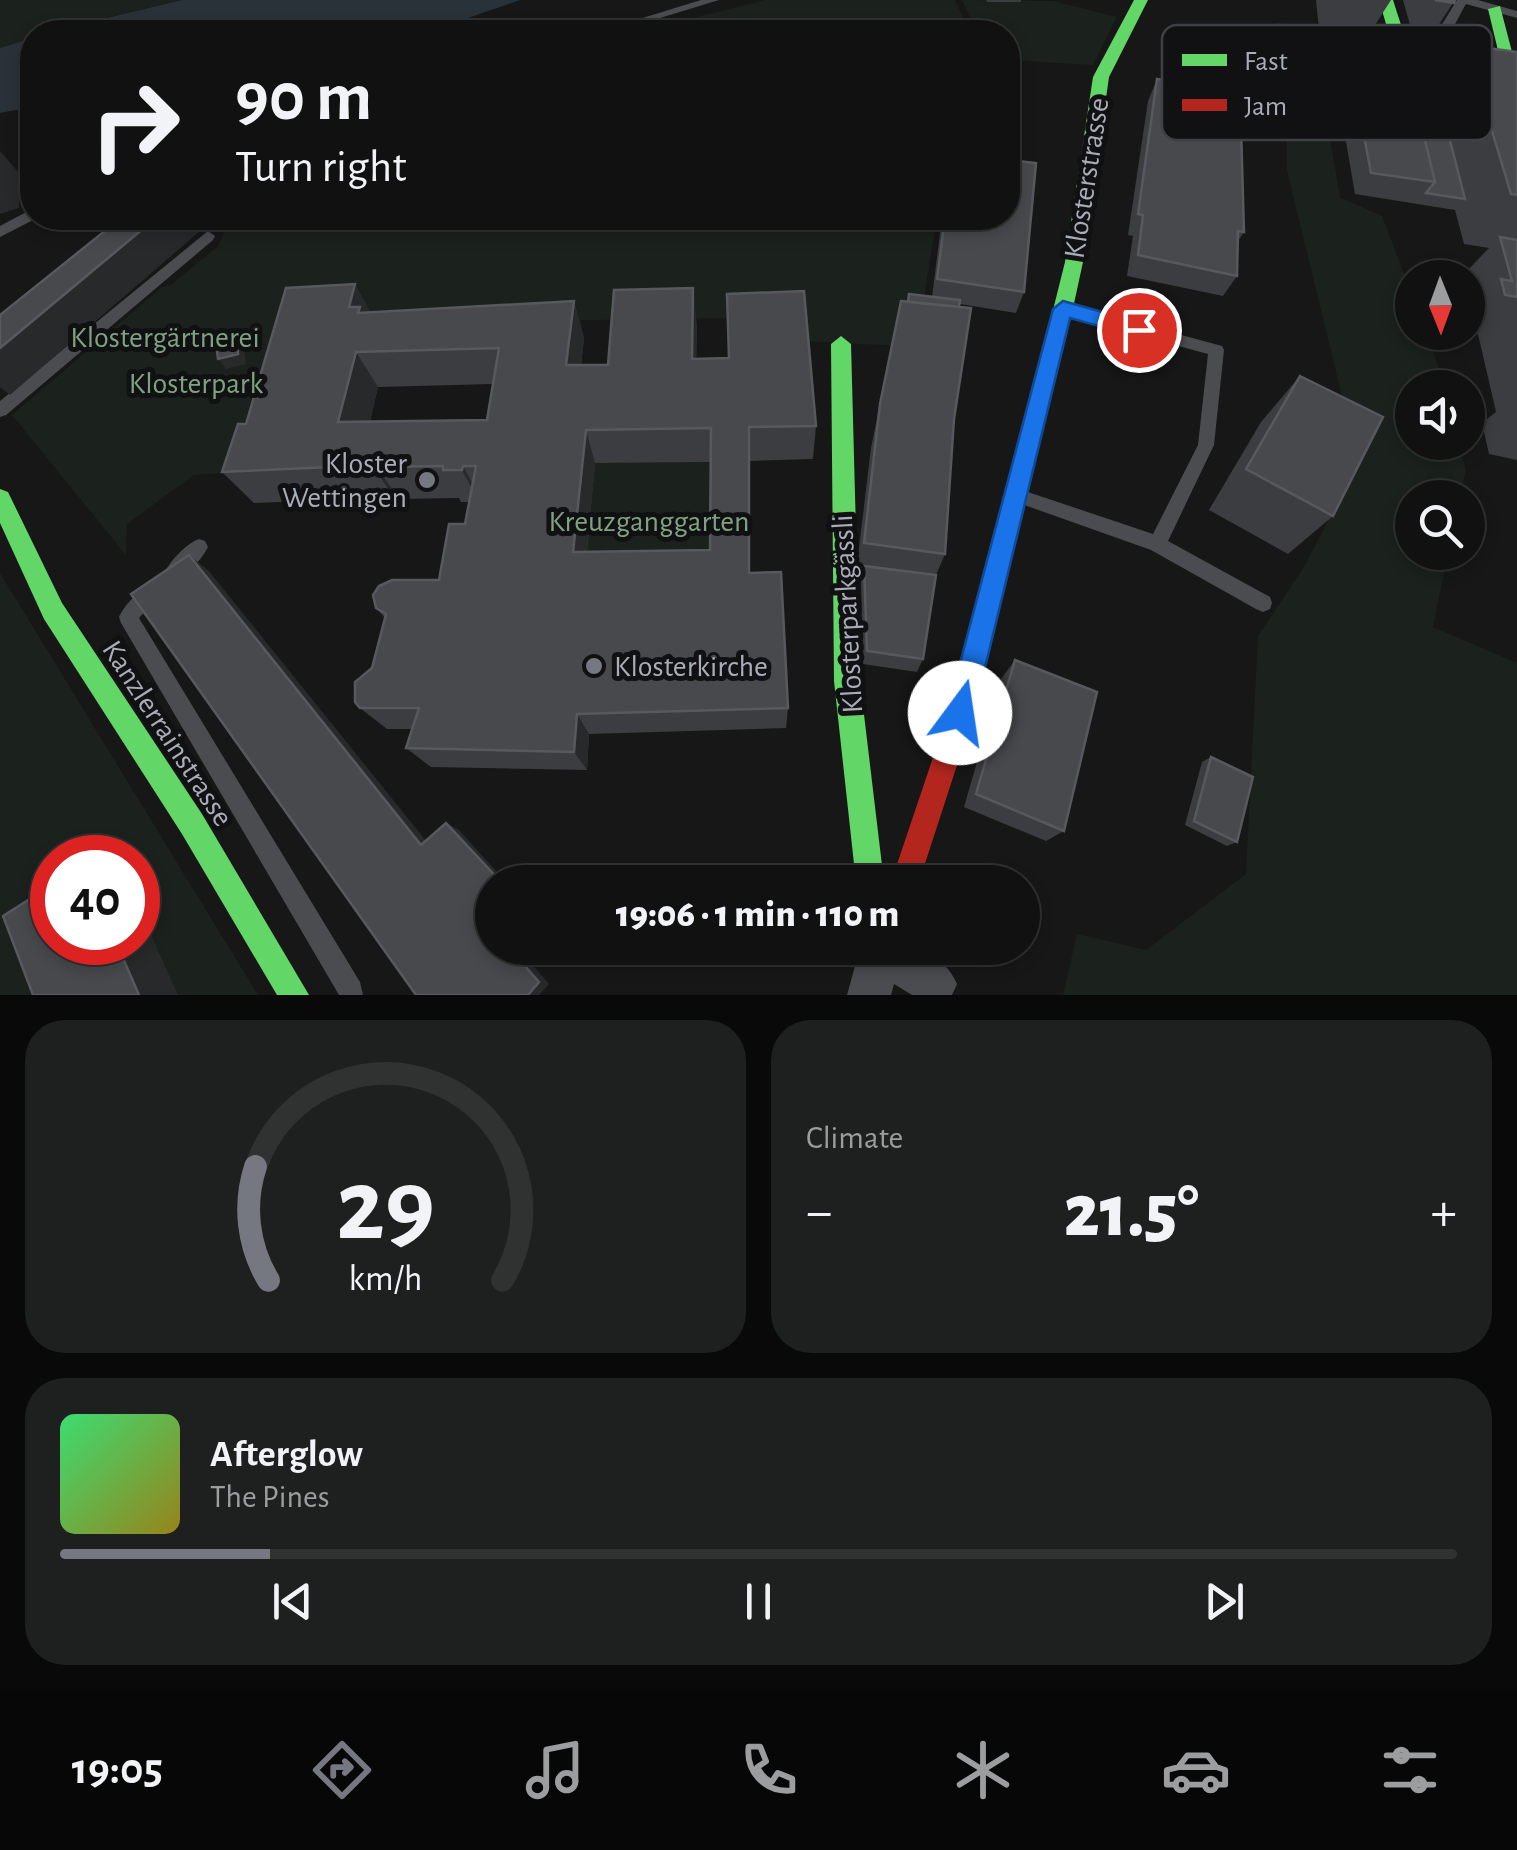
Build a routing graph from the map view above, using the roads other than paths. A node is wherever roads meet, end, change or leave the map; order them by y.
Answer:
1 (712, 0) edge
2 (1140, 0) edge
3 (1386, 0) edge
4 (1464, 0) edge
5 (1506, 12) edge
6 (643, 20) edge
7 (1394, 25) edge
8 (1449, 25) edge
9 (1492, 75) edge
10 (208, 236) dead end
11 (1063, 309) junction
12 (841, 344) dead end
13 (0, 410) edge
14 (1014, 495) junction
15 (0, 499) edge
16 (1157, 544) junction
17 (199, 546) dead end
18 (1263, 603) dead end
19 (867, 865) edge
20 (911, 865) edge
21 (877, 965) edge
22 (906, 965) edge
23 (935, 984) dead end
24 (294, 995) edge
25 (351, 995) edge
26 (868, 995) edge

1 - 6 lane
2 - 11 street, Klosterstrasse
3 - 7 street
4 - 5 lane
4 - 8 lane
5 - 9 street
10 - 13 lane
11 - 14 street, Klosterstrasse
11 - 16 lane
12 - 19 street, Klosterparkgässli
14 - 16 lane
14 - 20 street, Klosterstrasse
15 - 24 street, Kanzlerrainstrasse
16 - 18 lane
17 - 25 lane
21 - 26 street
22 - 23 street

